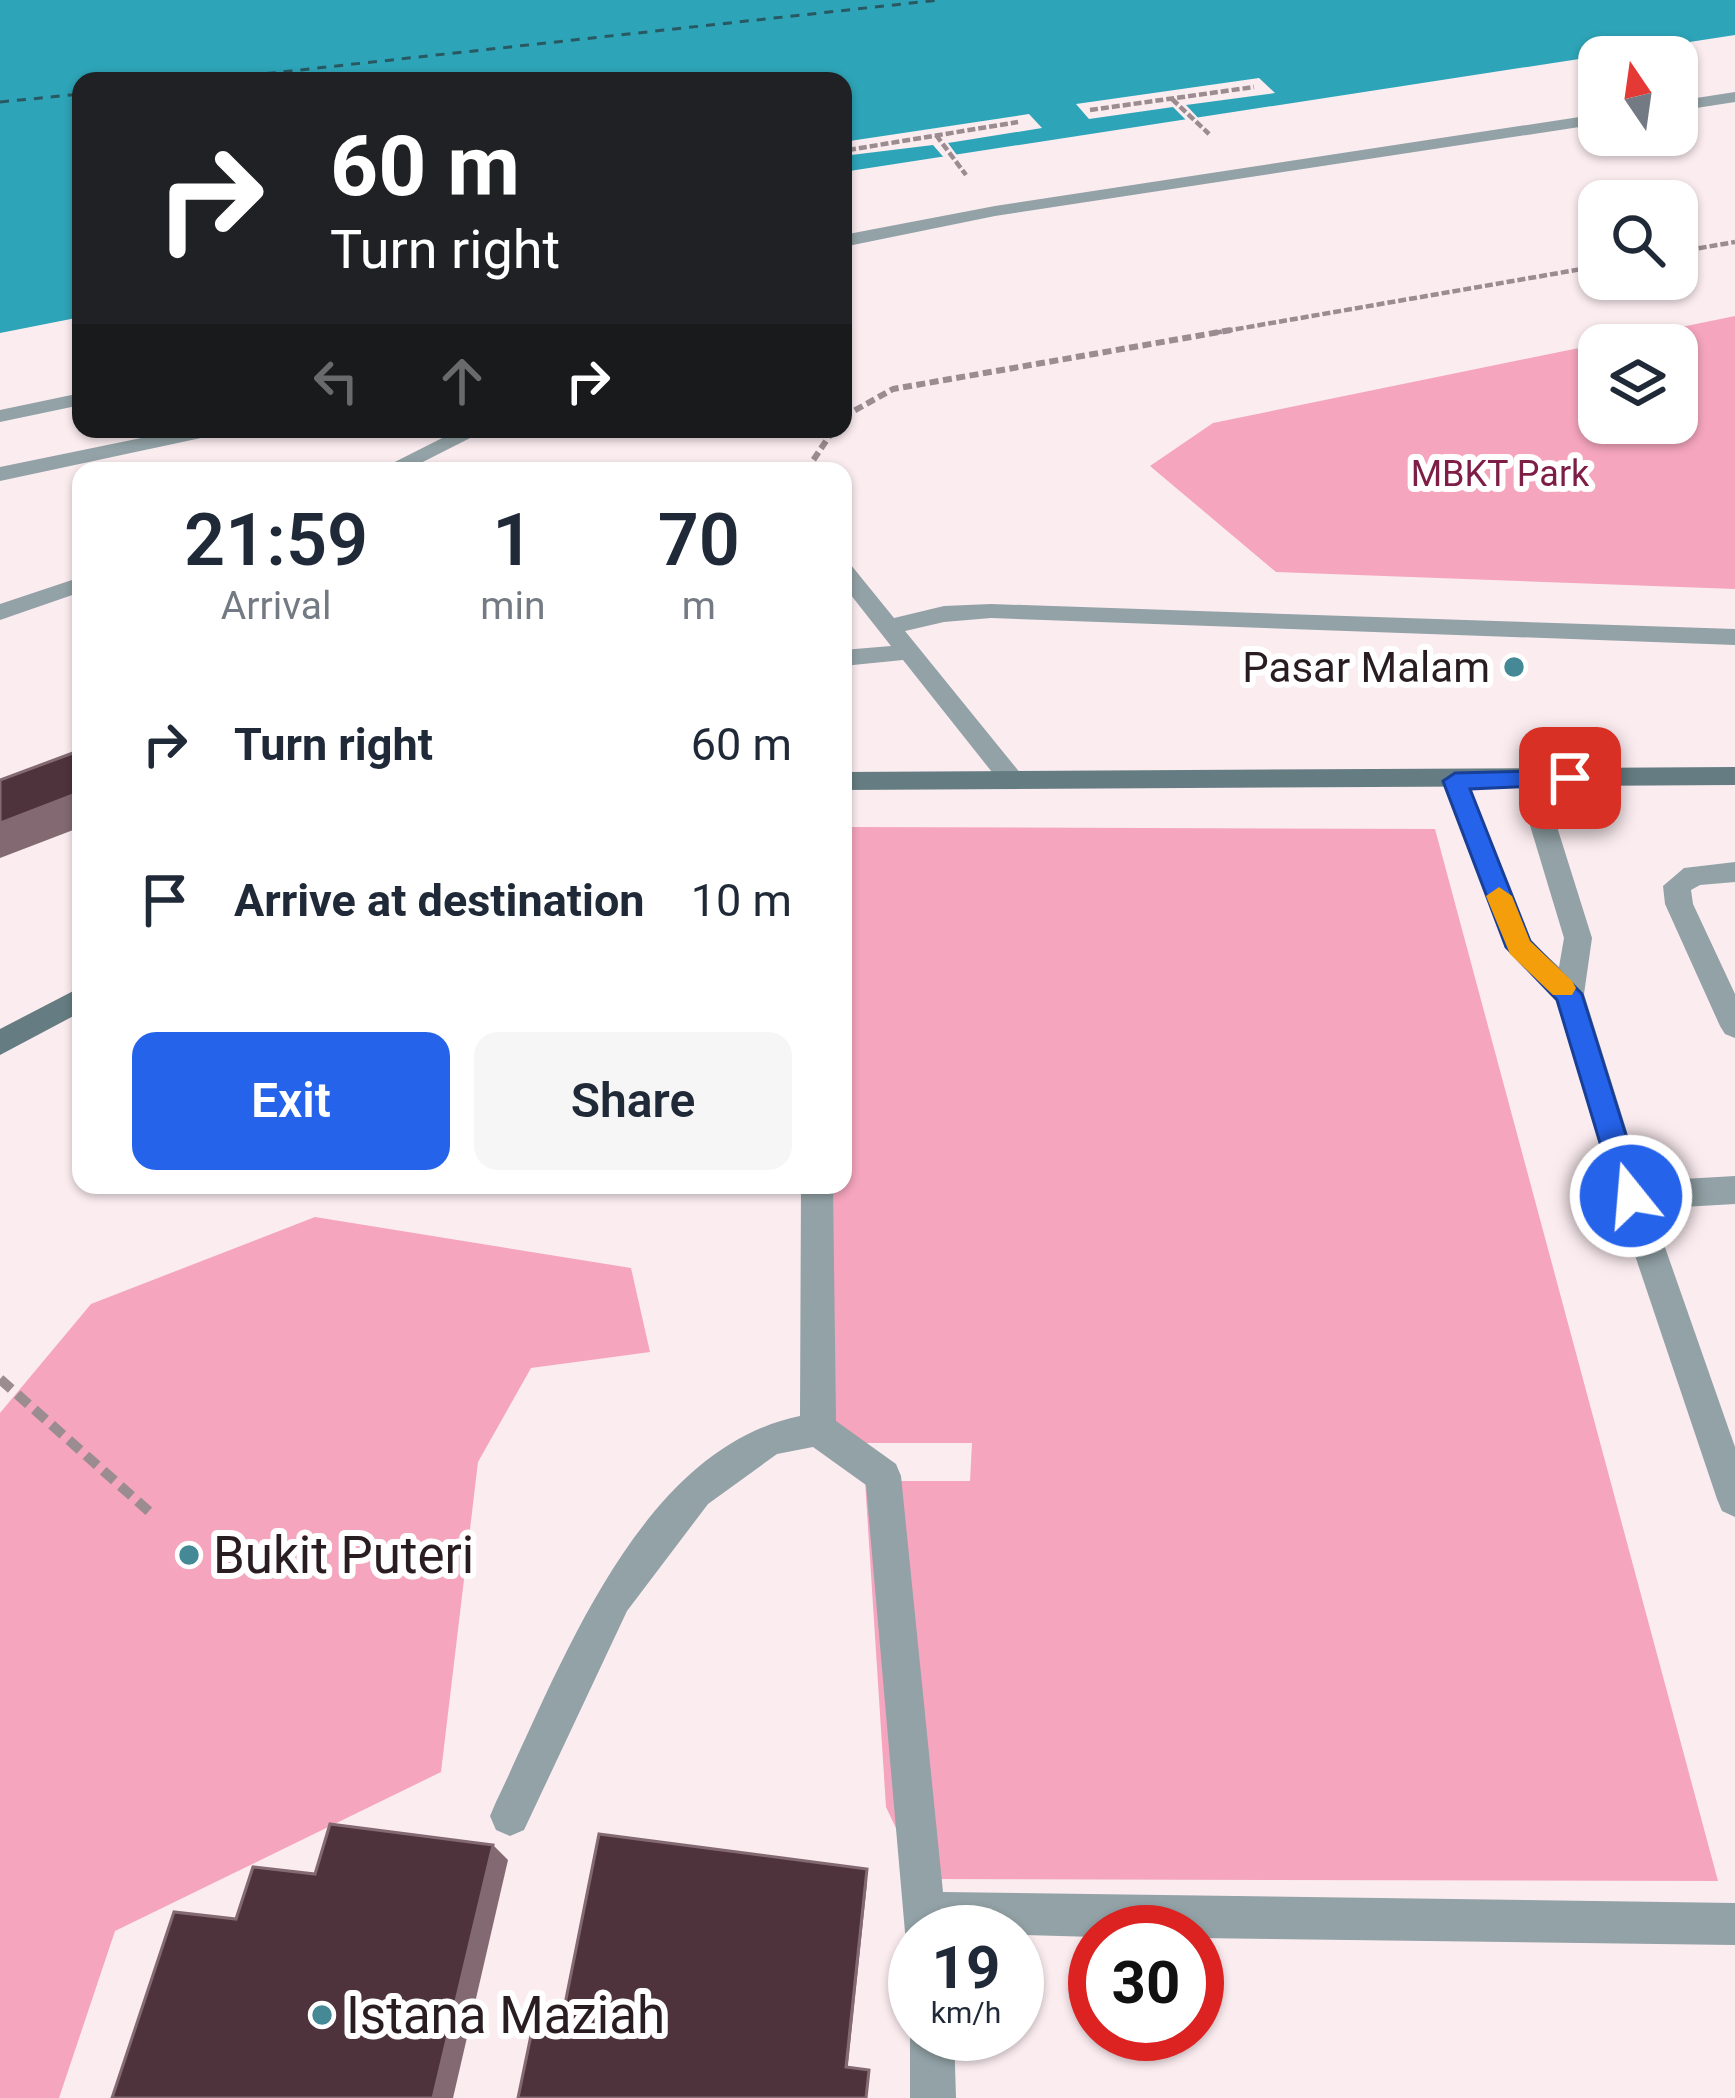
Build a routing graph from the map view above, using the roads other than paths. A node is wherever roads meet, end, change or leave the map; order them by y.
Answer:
1 (1735, 97) edge
2 (1698, 103) edge
3 (1578, 122) edge
4 (852, 239) edge
5 (72, 401) edge
6 (0, 416) edge
7 (173, 438) edge
8 (458, 438) edge
9 (117, 450) junction
10 (128, 462) edge
11 (407, 462) edge
12 (0, 474) edge
13 (852, 580) edge
14 (72, 587) edge
15 (0, 612) edge
16 (890, 627) junction
17 (1735, 637) edge
18 (909, 652) junction
19 (852, 657) edge
20 (1735, 776) edge
21 (1529, 779) junction
22 (1012, 780) junction
23 (852, 781) edge
24 (1455, 781) junction
25 (1735, 872) edge
26 (1569, 994) junction
27 (72, 1003) edge
28 (1735, 1026) edge
29 (0, 1043) edge
30 (1735, 1190) edge
31 (817, 1194) edge
32 (1631, 1196) junction
33 (818, 1429) junction
34 (1735, 1499) edge
35 (510, 1816) dead end
36 (924, 1905) edge
37 (1044, 1923) edge
38 (1735, 1924) edge
39 (932, 2061) edge
40 (933, 2098) edge

1 - 2 street
3 - 4 street
5 - 6 street
7 - 9 street
8 - 11 street
9 - 10 street
9 - 12 street
13 - 16 street
14 - 15 street
16 - 17 street
16 - 18 street
18 - 19 street
18 - 22 street
20 - 21 street
21 - 24 street
21 - 26 street
22 - 23 street
22 - 24 street
24 - 26 street
25 - 28 street
26 - 32 street
27 - 29 street
30 - 32 street
31 - 33 street
32 - 34 street
33 - 35 street
33 - 36 street
37 - 38 street
39 - 40 street

